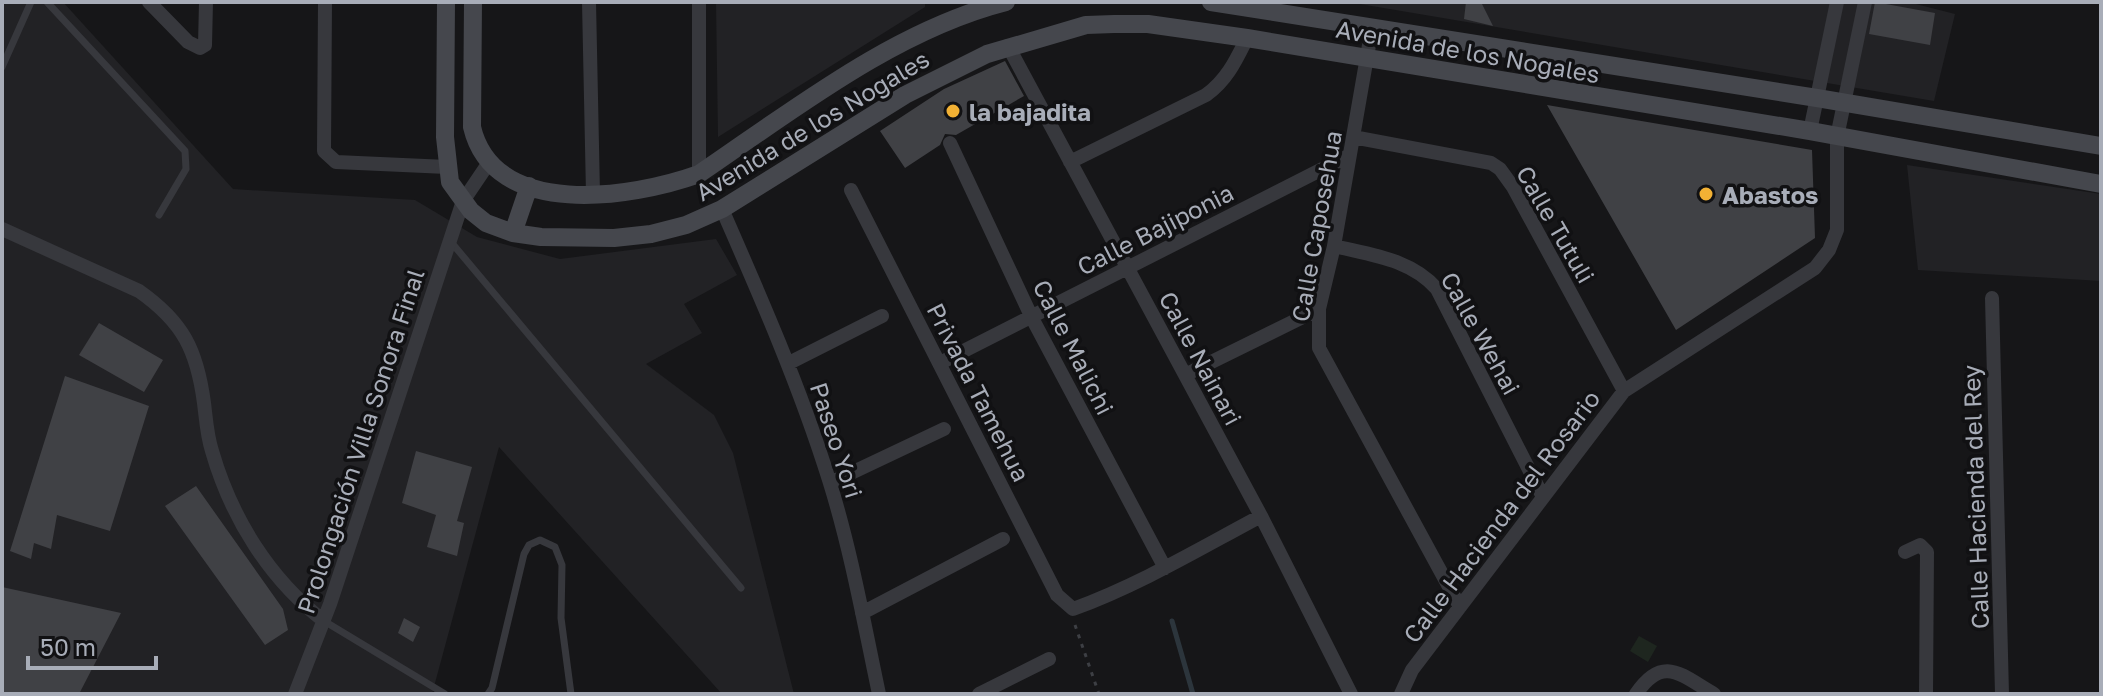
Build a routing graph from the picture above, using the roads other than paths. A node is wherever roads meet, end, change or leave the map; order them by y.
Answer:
1 (31, 2) edge
2 (47, 2) edge
3 (149, 2) edge
4 (206, 2) edge
5 (325, 2) edge
6 (446, 2) edge
7 (473, 2) edge
8 (589, 2) edge
9 (699, 2) edge
10 (1006, 2) edge
11 (1211, 2) edge
12 (1837, 2) edge
13 (1865, 2) edge
14 (987, 4) edge
15 (1372, 28) junction
16 (1247, 38) junction
17 (1008, 46) junction
18 (1368, 58) junction
19 (2, 67) edge
20 (1817, 98) junction
21 (1844, 103) junction
22 (1810, 131) junction
23 (1353, 137) junction
24 (1837, 137) junction
25 (950, 143) dead end
26 (2101, 146) edge
27 (1348, 156) junction
28 (1070, 162) junction
29 (488, 164) junction
30 (447, 167) junction
31 (699, 174) junction
32 (2101, 184) edge
33 (529, 186) junction
34 (851, 190) dead end
35 (593, 194) junction
36 (463, 201) junction
37 (722, 209) junction
38 (159, 215) dead end
39 (2, 229) edge
40 (513, 233) junction
41 (449, 241) junction
42 (1334, 246) junction
43 (1126, 267) junction
44 (1992, 298) dead end
45 (1319, 309) junction
46 (882, 316) dead end
47 (1032, 318) junction
48 (789, 363) junction
49 (940, 363) junction
50 (1185, 375) junction
51 (1624, 391) junction
52 (944, 429) dead end
53 (830, 483) junction
54 (1543, 497) junction
55 (1261, 516) junction
56 (1003, 539) dead end
57 (1905, 552) dead end
58 (1165, 568) junction
59 (741, 588) dead end
60 (1460, 607) junction
61 (862, 613) junction
62 (324, 621) junction
63 (1049, 659) dead end
64 (295, 694) edge
65 (445, 694) edge
66 (488, 694) edge
67 (571, 694) edge
68 (879, 694) edge
69 (979, 694) edge
70 (1351, 694) edge
71 (1401, 694) edge
72 (1636, 694) edge
73 (1714, 694) edge
74 (1926, 694) edge
75 (2002, 694) edge

1 - 19 lane
2 - 38 lane
3 - 4 street
5 - 30 street
6 - 30 main road, Avenida de los Nogales
7 - 29 main road
8 - 35 street
9 - 31 street
10 - 14 main road, Avenida de los Nogales
11 - 15 main road, Avenida de los Nogales
12 - 20 street
13 - 21 street, Calle Hacienda del Rosario
14 - 31 main road, Avenida de los Nogales
15 - 18 street, Calle Caposehua
15 - 20 main road, Avenida de los Nogales
16 - 17 main road, Avenida de los Nogales
16 - 18 main road, Avenida de los Nogales
16 - 28 street
17 - 28 street, Calle Nainari
17 - 37 main road, Avenida de los Nogales
18 - 22 main road, Avenida de los Nogales
18 - 23 street, Calle Caposehua
20 - 21 main road, Avenida de los Nogales
20 - 22 street
21 - 24 street, Calle Hacienda del Rosario
21 - 26 main road, Avenida de los Nogales
22 - 24 main road, Avenida de los Nogales
23 - 27 street, Calle Caposehua
23 - 51 street, Calle Tutuli
24 - 32 main road, Avenida de los Nogales
24 - 51 street, Calle Hacienda del Rosario
25 - 47 street, Calle Malichi
27 - 42 street, Calle Caposehua
27 - 43 street, Calle Bajiponia
28 - 43 street, Calle Nainari
29 - 33 main road, Avenida de los Nogales
29 - 36 street, Prolongación Villa Sonora Final
30 - 36 main road, Avenida de los Nogales
31 - 35 main road, Avenida de los Nogales
33 - 35 main road, Avenida de los Nogales
33 - 40 main road
34 - 49 street, Privada Tamehua
36 - 40 main road, Avenida de los Nogales
36 - 41 street, Prolongación Villa Sonora Final
37 - 40 main road, Avenida de los Nogales
37 - 48 street, Paseo Yori
39 - 62 street
41 - 59 lane
41 - 62 street, Prolongación Villa Sonora Final
42 - 45 street, Calle Caposehua
42 - 54 street, Calle Wehai
43 - 47 street, Calle Bajiponia
43 - 50 street, Calle Nainari
44 - 75 street, Calle Hacienda del Rey
45 - 50 street
45 - 60 street, Calle Caposehua
46 - 48 street
47 - 49 street, Calle Bajiponia
47 - 58 street, Calle Malichi
48 - 53 street, Paseo Yori
49 - 58 street, Privada Tamehua
50 - 55 street, Calle Nainari
51 - 54 street, Calle Hacienda del Rosario
52 - 53 street
53 - 61 street, Paseo Yori
54 - 60 street, Calle Hacienda del Rosario
55 - 58 street
55 - 70 street, Calle Nainari
56 - 61 street
57 - 74 street
60 - 71 street, Calle Hacienda del Rosario
61 - 68 street, Paseo Yori
62 - 64 street, Prolongación Villa Sonora Final
62 - 65 lane
63 - 69 street
66 - 67 lane
72 - 73 street

